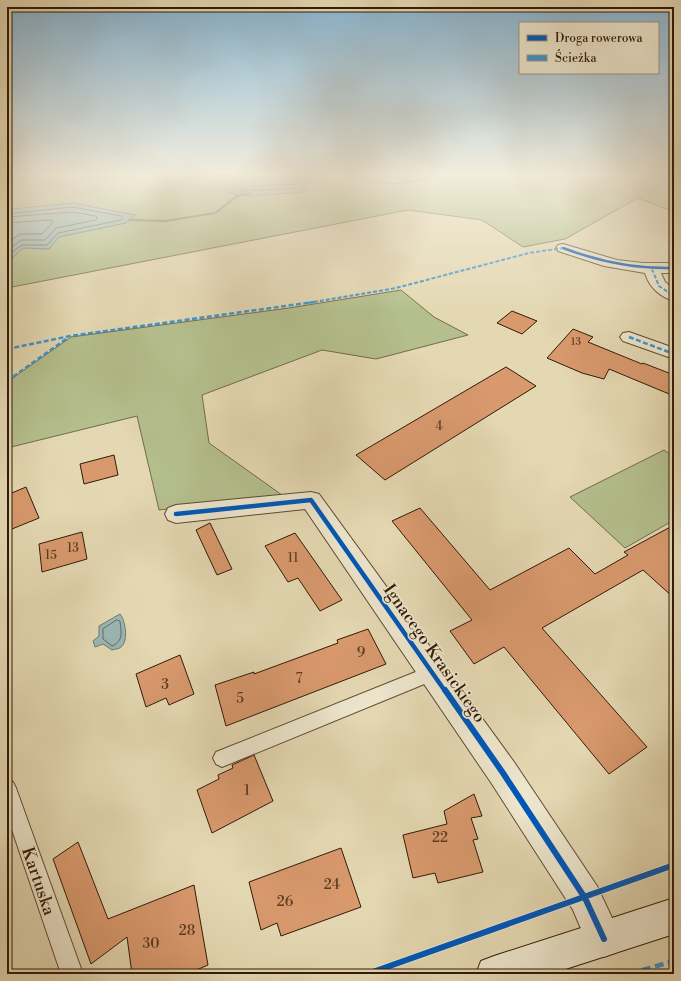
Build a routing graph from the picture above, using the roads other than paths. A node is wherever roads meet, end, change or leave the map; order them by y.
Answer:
1 (563, 248) dead end
2 (674, 268) edge
3 (652, 269) junction
4 (674, 296) edge
5 (629, 337) dead end
6 (674, 354) edge
7 (176, 514) dead end
8 (434, 673) junction
9 (222, 758) dead end
10 (7, 788) edge
11 (674, 916) edge
12 (604, 939) junction
13 (72, 974) edge
14 (494, 974) edge

1 - 3 street
2 - 3 street
3 - 4 street
5 - 6 street
7 - 8 street, Ignacego Krasickiego
8 - 9 lane
8 - 12 street, Ignacego Krasickiego
10 - 13 lane, Kartuska
11 - 12 street
12 - 14 street

